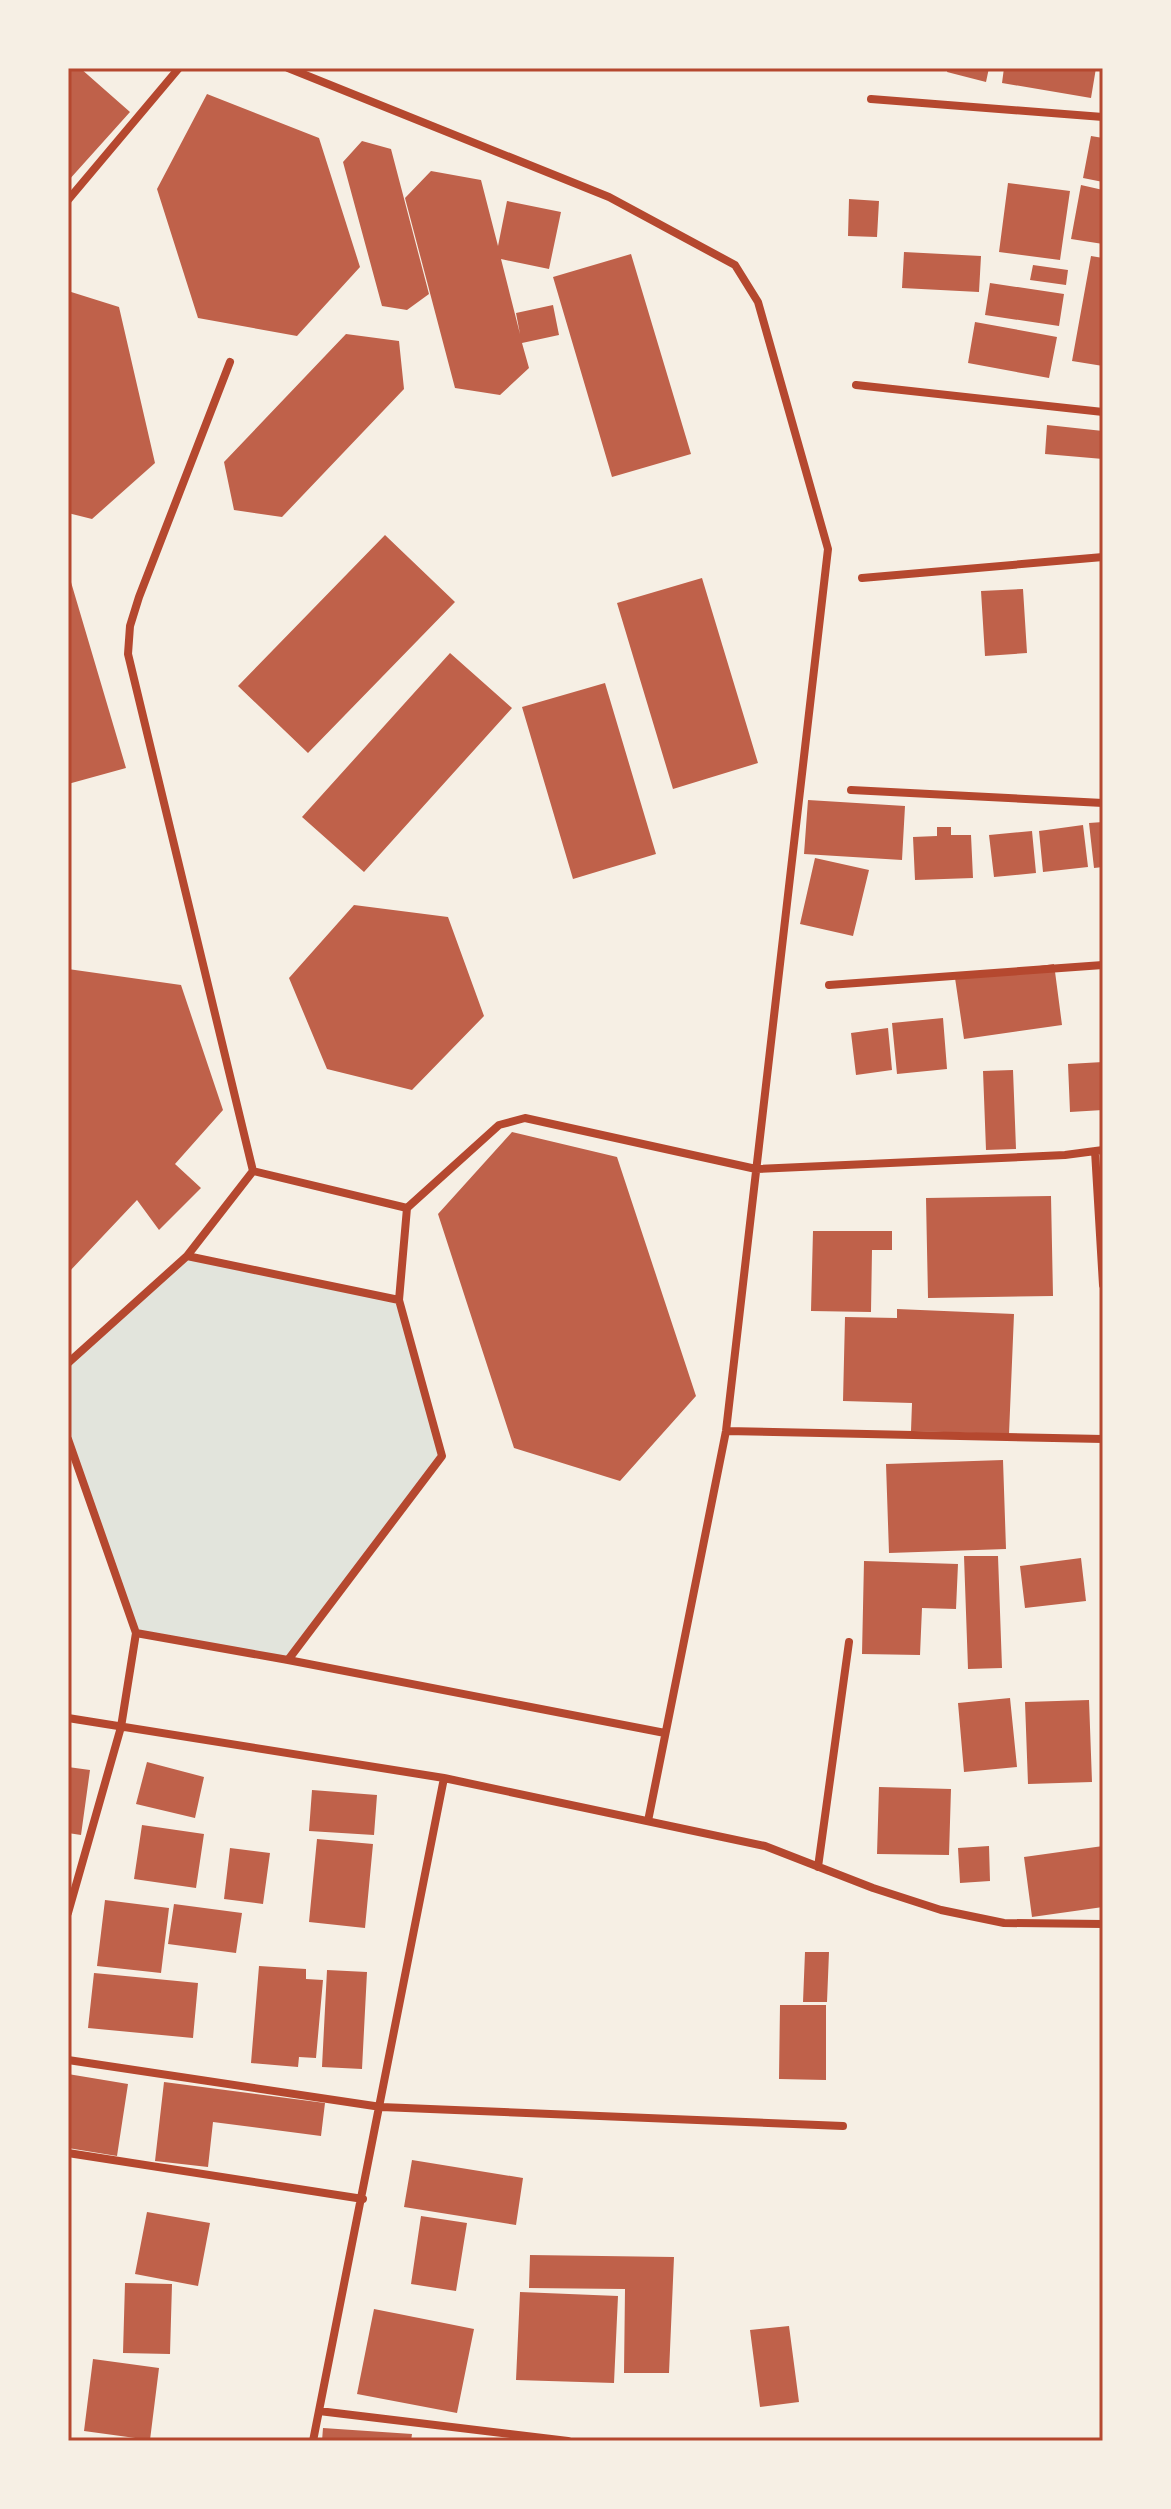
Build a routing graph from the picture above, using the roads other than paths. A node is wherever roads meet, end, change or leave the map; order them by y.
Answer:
1 (179, 68) edge
2 (288, 68) edge
3 (871, 99) dead end
4 (1103, 117) edge
5 (68, 200) edge
6 (230, 362) dead end
7 (856, 385) dead end
8 (1103, 412) edge
9 (1103, 557) edge
10 (862, 578) dead end
11 (851, 790) dead end
12 (1103, 803) edge
13 (1103, 965) edge
14 (829, 985) dead end
15 (1099, 1151) edge
16 (756, 1169) junction
17 (253, 1171) junction
18 (407, 1208) junction
19 (187, 1256) junction
20 (1103, 1285) edge
21 (399, 1300) junction
22 (68, 1363) edge
23 (726, 1431) junction
24 (68, 1439) edge
25 (1103, 1439) edge
26 (136, 1633) junction
27 (849, 1642) dead end
28 (288, 1660) junction
29 (68, 1718) edge
30 (121, 1727) junction
31 (665, 1733) junction
32 (444, 1778) junction
33 (648, 1821) junction
34 (818, 1867) junction
35 (68, 1913) edge
36 (1103, 1924) edge
37 (68, 2060) edge
38 (381, 2107) junction
39 (843, 2126) dead end
40 (68, 2153) edge
41 (363, 2199) junction
42 (319, 2411) junction
43 (313, 2441) edge
44 (568, 2441) edge

1 - 5 street
2 - 16 street
3 - 4 street
6 - 17 street
7 - 8 street
9 - 10 street
11 - 12 street
13 - 14 street
15 - 16 street
15 - 20 street
16 - 18 street
16 - 23 street
17 - 18 street
17 - 19 street
18 - 21 street
19 - 21 street
19 - 22 street
21 - 28 street
23 - 25 street
23 - 31 street
24 - 26 street
26 - 28 street
26 - 30 street
27 - 34 street
28 - 31 street
29 - 30 street
30 - 32 street
30 - 35 street
31 - 33 street
32 - 33 street
32 - 38 street
33 - 34 street
34 - 36 street
37 - 38 street
38 - 39 street
38 - 41 street
40 - 41 street
41 - 42 street
42 - 43 street
42 - 44 street

